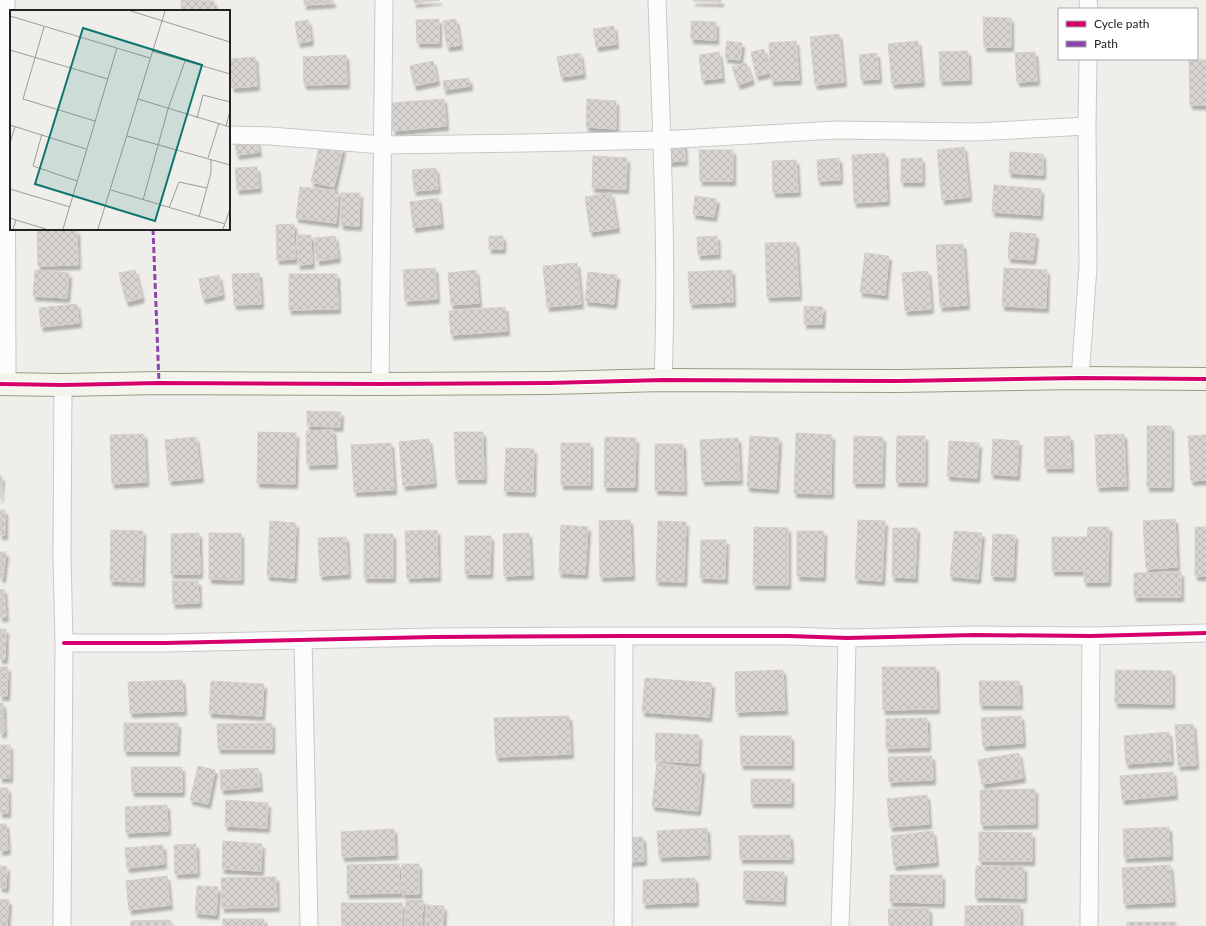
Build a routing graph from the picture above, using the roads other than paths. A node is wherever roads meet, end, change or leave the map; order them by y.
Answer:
1 (6, 0) edge
2 (384, 0) edge
3 (657, 0) edge
4 (1088, 60) edge
5 (1087, 126) junction
6 (9, 129) edge
7 (230, 135) edge
8 (662, 140) junction
9 (383, 144) junction
10 (1080, 378) junction
11 (1206, 379) edge
12 (663, 380) junction
13 (4, 384) edge
14 (380, 384) junction
15 (63, 385) junction
16 (1206, 633) edge
17 (624, 636) junction
18 (1091, 636) junction
19 (847, 638) junction
20 (303, 640) junction
21 (64, 643) junction
22 (62, 926) edge
23 (309, 926) edge
24 (623, 926) edge
25 (840, 926) edge
26 (1089, 926) edge

1 - 6 street
2 - 9 street
3 - 8 street
4 - 5 street
5 - 8 street
5 - 10 street
6 - 13 street
7 - 9 street
8 - 9 street
8 - 12 street
9 - 14 street
10 - 11 street
10 - 12 street
12 - 14 street
13 - 15 street
14 - 15 street
15 - 21 street
16 - 18 street
17 - 19 street
17 - 20 street
17 - 24 street
18 - 19 street
18 - 26 street
19 - 25 street
20 - 21 street
20 - 23 street
21 - 22 street

